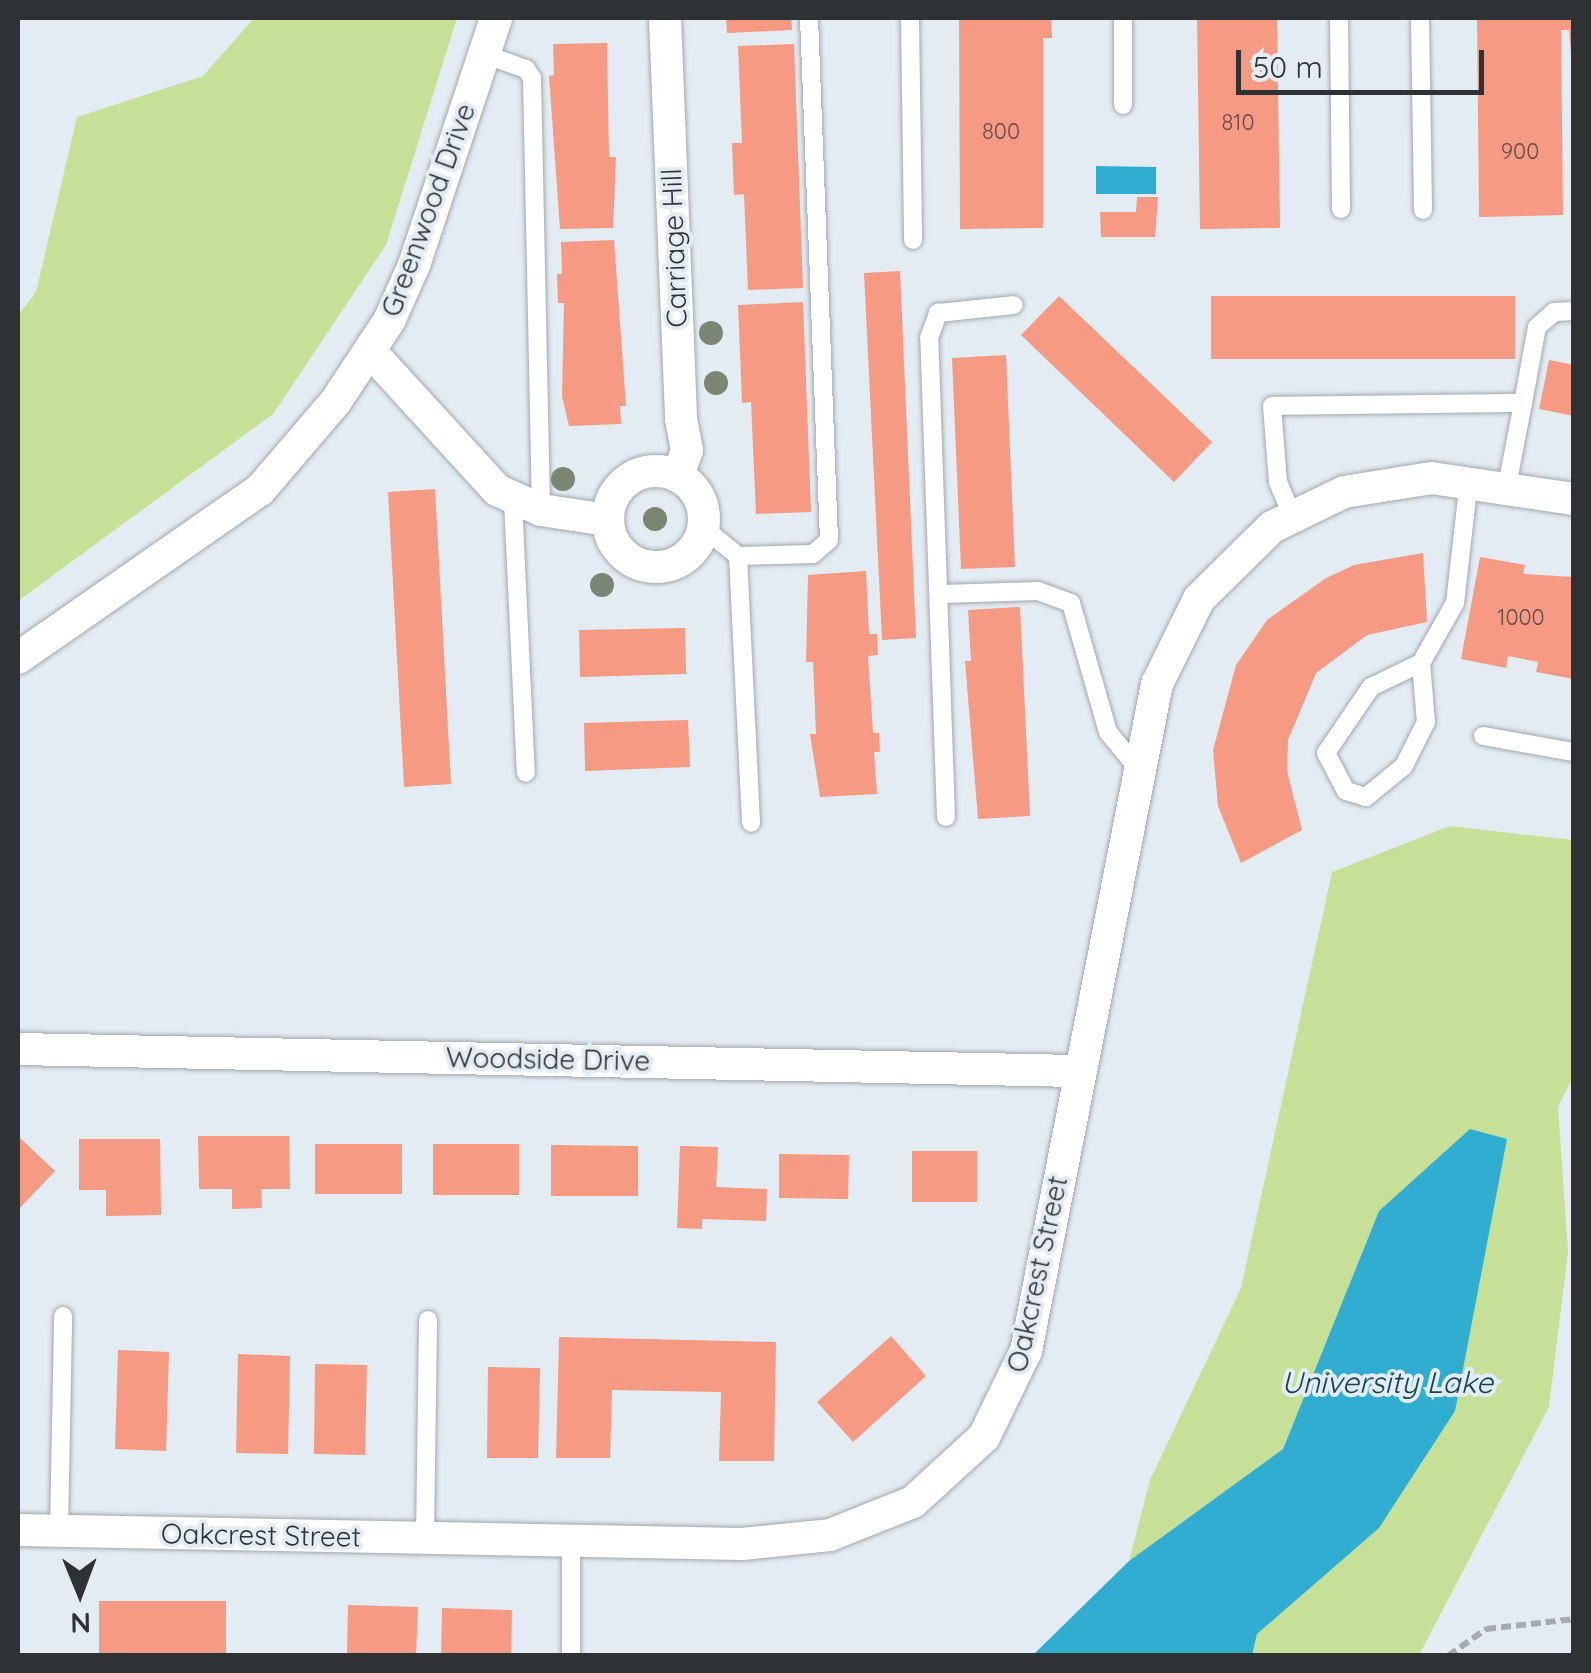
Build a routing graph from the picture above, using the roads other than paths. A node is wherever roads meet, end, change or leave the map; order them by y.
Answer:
1 (496, 18) edge
2 (665, 18) edge
3 (809, 18) edge
4 (910, 18) edge
5 (1124, 18) edge
6 (1340, 18) edge
7 (1420, 18) edge
8 (484, 54) junction
9 (1124, 105) dead end
10 (1341, 208) dead end
11 (1424, 210) dead end
12 (913, 240) dead end
13 (1014, 305) dead end
14 (1574, 311) edge
15 (370, 351) junction
16 (1523, 403) junction
17 (678, 476) junction
18 (1469, 481) junction
19 (1507, 486) junction
20 (1574, 499) edge
21 (527, 506) junction
22 (1292, 516) junction
23 (608, 520) junction
24 (704, 528) junction
25 (738, 556) junction
26 (942, 594) junction
27 (18, 658) edge
28 (1421, 663) junction
29 (1483, 736) dead end
30 (1574, 752) edge
31 (1140, 770) junction
32 (526, 773) dead end
33 (946, 816) dead end
34 (751, 823) dead end
35 (18, 1049) edge
36 (1078, 1071) junction
37 (64, 1316) dead end
38 (428, 1320) dead end
39 (18, 1530) edge
40 (58, 1531) junction
41 (425, 1538) junction
42 (571, 1540) junction
43 (572, 1656) edge

1 - 8 street, Greenwood Drive
2 - 17 street, Carriage Hill
3 - 25 lane
4 - 12 lane
5 - 9 lane
6 - 10 lane
7 - 11 lane
8 - 15 street, Greenwood Drive
8 - 21 lane
13 - 26 lane
14 - 16 lane
15 - 21 street
15 - 27 street, Greenwood Drive
16 - 19 lane
16 - 22 lane
17 - 23 street
17 - 24 street
18 - 19 street, Oakcrest Street
18 - 22 street, Oakcrest Street
18 - 28 lane
19 - 20 street, Oakcrest Street
21 - 23 street
21 - 32 lane
22 - 31 street, Oakcrest Street
23 - 24 street
24 - 25 lane
25 - 34 lane
26 - 31 lane
26 - 33 lane
28 - 28 lane
29 - 30 lane
31 - 36 street, Oakcrest Street
35 - 36 street, Woodside Drive
36 - 42 street, Oakcrest Street
37 - 40 lane
38 - 41 lane
39 - 40 street, Oakcrest Street
40 - 41 street, Oakcrest Street
41 - 42 street, Oakcrest Street
42 - 43 lane

